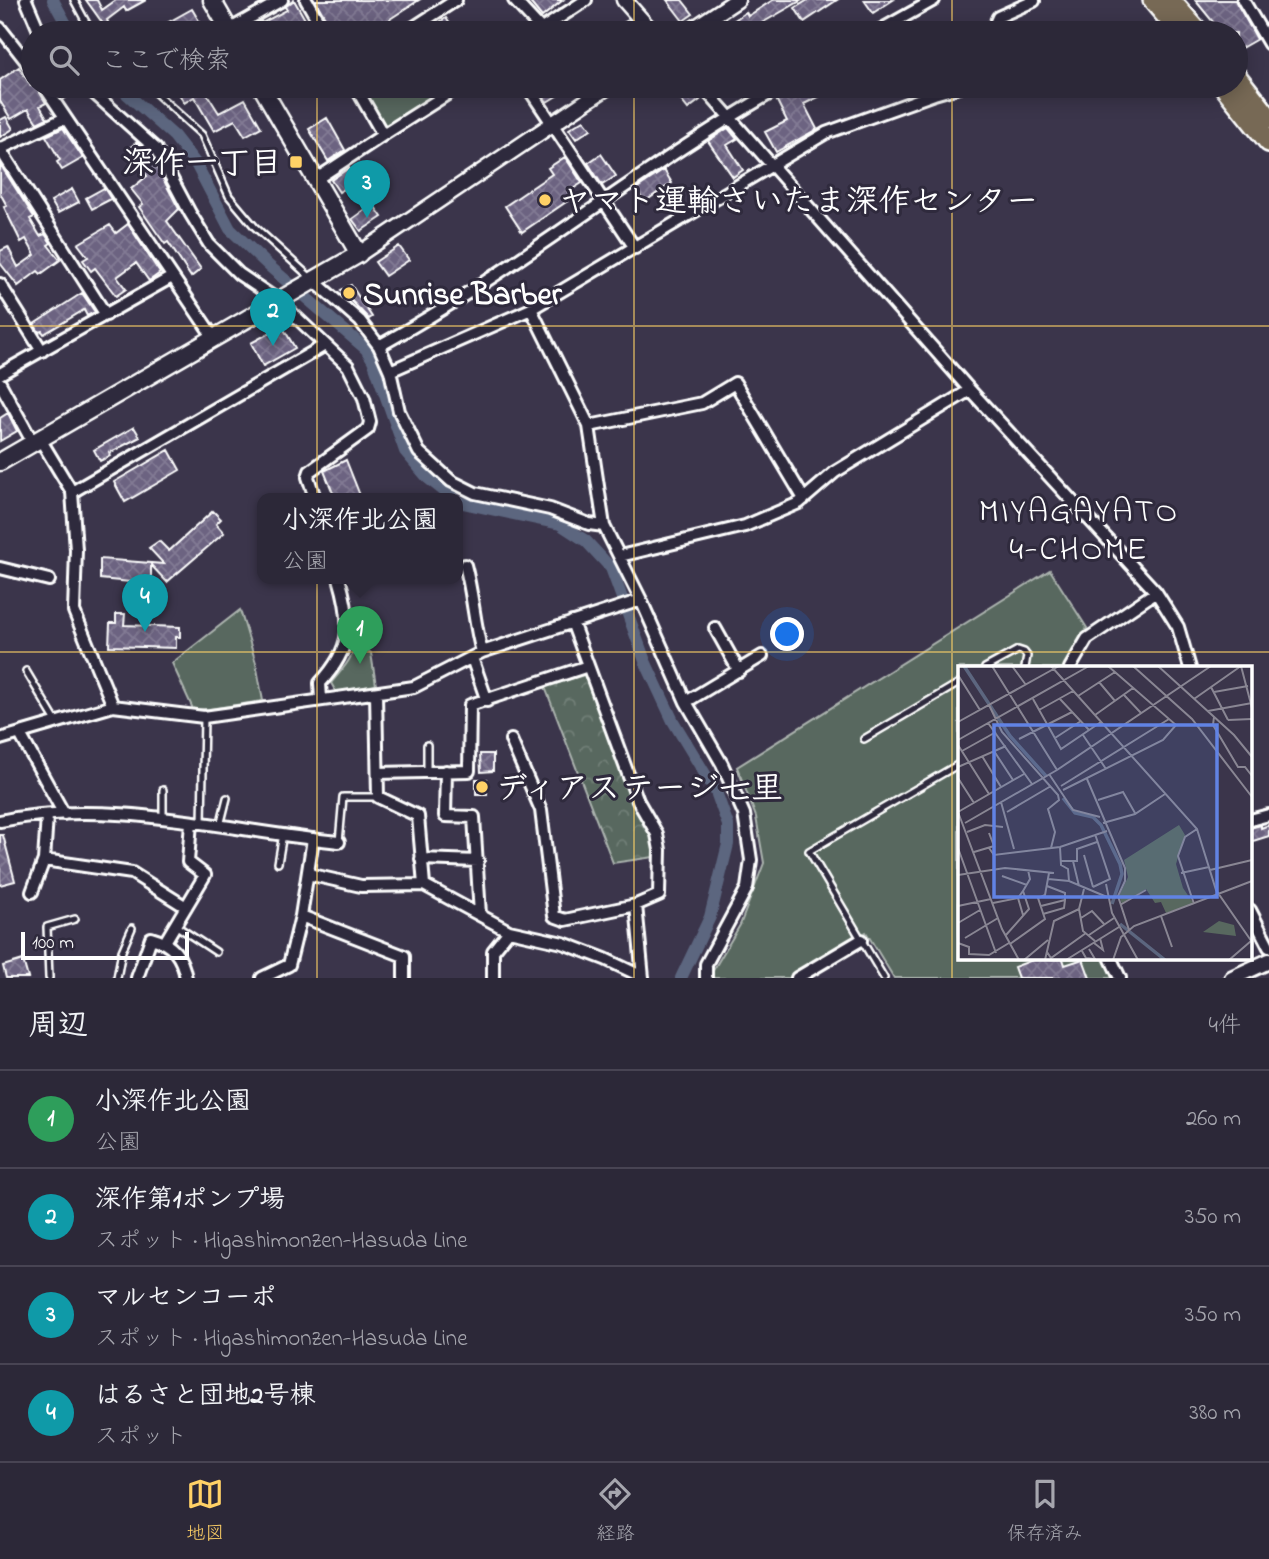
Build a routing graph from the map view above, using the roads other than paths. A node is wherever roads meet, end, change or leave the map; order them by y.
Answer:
1 (26, 0) edge
2 (74, 0) edge
3 (212, 0) edge
4 (282, 0) edge
5 (306, 0) edge
6 (456, 0) edge
7 (514, 0) edge
8 (586, 0) edge
9 (624, 0) edge
10 (737, 0) edge
11 (934, 0) edge
12 (1032, 0) edge
13 (1153, 0) edge
14 (1170, 0) edge
15 (1243, 0) edge
16 (35, 21) edge
17 (85, 21) edge
18 (222, 21) edge
19 (247, 21) edge
20 (318, 21) edge
21 (431, 21) edge
22 (530, 21) edge
23 (553, 21) edge
24 (642, 21) edge
25 (705, 21) edge
26 (896, 21) edge
27 (996, 21) edge
28 (1171, 21) edge
29 (1188, 21) edge
30 (0, 28) edge
31 (11, 41) junction
32 (1269, 44) edge
33 (0, 47) edge
34 (21, 54) edge
35 (1248, 91) edge
36 (52, 98) edge
37 (99, 98) edge
38 (161, 98) edge
39 (268, 98) edge
40 (362, 98) edge
41 (439, 98) edge
42 (535, 98) edge
43 (591, 98) edge
44 (713, 98) edge
45 (762, 98) edge
46 (923, 98) edge
47 (1234, 98) edge
48 (730, 116) junction
49 (65, 118) junction
50 (1269, 118) edge
51 (552, 124) junction
52 (383, 135) junction
53 (1269, 142) edge
54 (0, 149) edge
55 (772, 165) junction
56 (315, 180) junction
57 (603, 200) junction
58 (635, 248) junction
59 (359, 254) junction
60 (172, 277) junction
61 (311, 282) junction
62 (0, 284) edge
63 (285, 298) junction
64 (531, 309) junction
65 (106, 315) junction
66 (214, 338) junction
67 (325, 345) junction
68 (379, 346) junction
69 (42, 351) junction
70 (390, 371) junction
71 (0, 374) edge
72 (0, 383) edge
73 (970, 390) junction
74 (589, 426) junction
75 (37, 441) junction
76 (0, 462) edge
77 (72, 492) junction
78 (313, 493) edge
79 (804, 499) junction
80 (604, 526) junction
81 (620, 556) junction
82 (465, 565) dead end
83 (0, 568) edge
84 (49, 580) dead end
85 (341, 584) edge
86 (1156, 592) junction
87 (638, 601) junction
88 (572, 622) junction
89 (715, 628) dead end
90 (477, 655) junction
91 (762, 656) dead end
92 (588, 666) junction
93 (989, 666) edge
94 (1025, 666) edge
95 (1071, 666) edge
96 (1189, 666) edge
97 (26, 671) dead end
98 (739, 671) junction
99 (958, 684) edge
100 (376, 693) junction
101 (321, 699) junction
102 (487, 701) junction
103 (685, 702) junction
104 (113, 706) junction
105 (204, 717) junction
106 (57, 724) junction
107 (20, 734) junction
108 (0, 739) edge
109 (864, 739) dead end
110 (510, 740) dead end
111 (427, 745) dead end
112 (958, 765) edge
113 (446, 771) junction
114 (378, 772) junction
115 (427, 772) junction
116 (163, 790) dead end
117 (378, 797) junction
118 (227, 798) dead end
119 (64, 814) junction
120 (1269, 815) edge
121 (47, 816) junction
122 (163, 819) junction
123 (1252, 819) edge
124 (0, 821) edge
125 (196, 823) junction
126 (220, 826) junction
127 (283, 834) junction
128 (313, 839) junction
129 (339, 842) joint
130 (421, 859) junction
131 (44, 860) junction
132 (478, 861) junction
133 (278, 863) dead end
134 (308, 874) junction
135 (424, 885) junction
136 (32, 892) dead end
137 (636, 905) junction
138 (186, 907) junction
139 (1252, 914) edge
140 (480, 915) junction
141 (301, 916) junction
142 (75, 919) dead end
143 (565, 920) junction
144 (175, 925) junction
145 (132, 928) dead end
146 (509, 931) junction
147 (862, 940) junction
148 (165, 942) junction
149 (563, 943) junction
150 (1269, 947) edge
151 (216, 952) dead end
152 (1111, 960) edge
153 (1269, 961) edge
154 (49, 978) edge
155 (117, 978) edge
156 (137, 978) edge
157 (186, 978) edge
158 (262, 978) edge
159 (404, 978) edge
160 (493, 978) edge
161 (643, 978) edge
162 (706, 978) edge
163 (797, 978) edge
164 (884, 978) edge
165 (1120, 978) edge
166 (1232, 978) edge

1 - 16 street
2 - 17 lane
3 - 18 main road
4 - 19 street
5 - 20 street
6 - 21 street
7 - 22 street
8 - 23 street
9 - 24 street
10 - 25 street
11 - 26 street
12 - 27 street
13 - 28 highway
14 - 29 highway
15 - 32 street
30 - 31 street
31 - 33 street
31 - 34 street
35 - 50 highway
36 - 49 street
37 - 63 street
38 - 61 lane
39 - 56 main road
40 - 52 street
41 - 52 street
42 - 51 street
43 - 51 street
44 - 48 street
45 - 48 street
46 - 55 street
47 - 53 highway
48 - 55 street
48 - 57 street
49 - 54 street
49 - 60 street
51 - 57 street
51 - 59 street
52 - 56 street
54 - 65 street
55 - 58 street
55 - 73 street
56 - 59 main road
57 - 58 street
57 - 68 street
58 - 64 street
59 - 61 main road
60 - 65 street
60 - 66 street
61 - 63 main road
61 - 68 street
62 - 69 street
63 - 66 main road
63 - 67 street
64 - 70 street
64 - 74 street
65 - 69 street
66 - 75 main road
67 - 77 street
67 - 78 street
68 - 70 street
69 - 71 street
70 - 80 street
72 - 75 street
73 - 79 street
73 - 86 street
74 - 79 street
74 - 80 street
75 - 76 main road
75 - 77 street
77 - 104 street
79 - 81 street
80 - 81 street
81 - 87 street
82 - 90 street
83 - 84 street
85 - 101 street
86 - 95 street
86 - 96 street
87 - 88 street
87 - 103 street
88 - 90 street
88 - 92 street
89 - 98 street
90 - 100 street
90 - 102 street
91 - 98 street
92 - 102 street
92 - 137 street
93 - 94 lane
97 - 106 lane
98 - 103 street
99 - 109 lane
100 - 101 street
100 - 114 street
101 - 105 street
102 - 113 street
103 - 162 street
104 - 105 street
104 - 106 street
105 - 125 lane
106 - 107 street
107 - 108 street
107 - 119 street
110 - 143 street
111 - 115 lane
112 - 147 lane
113 - 115 street
113 - 132 street
114 - 115 street
114 - 117 street
116 - 122 lane
117 - 129 lane
117 - 130 street
118 - 126 lane
119 - 121 street
119 - 122 street
120 - 123 street
121 - 124 street
121 - 131 street
122 - 125 street
125 - 126 street
125 - 138 street
126 - 127 street
127 - 128 street
127 - 133 lane
128 - 129 street
128 - 134 street
130 - 132 street
130 - 135 street
131 - 136 street
131 - 138 street
132 - 140 street
134 - 135 street
134 - 141 street
135 - 140 street
137 - 143 street
137 - 161 street
138 - 144 street
139 - 150 street
140 - 146 street
141 - 158 street
141 - 159 street
142 - 154 lane
143 - 149 street
144 - 148 street
144 - 151 lane
145 - 155 lane
146 - 149 street
146 - 160 street
147 - 163 street
147 - 164 lane
148 - 156 street
148 - 157 street
149 - 161 street
152 - 165 street
153 - 166 street

